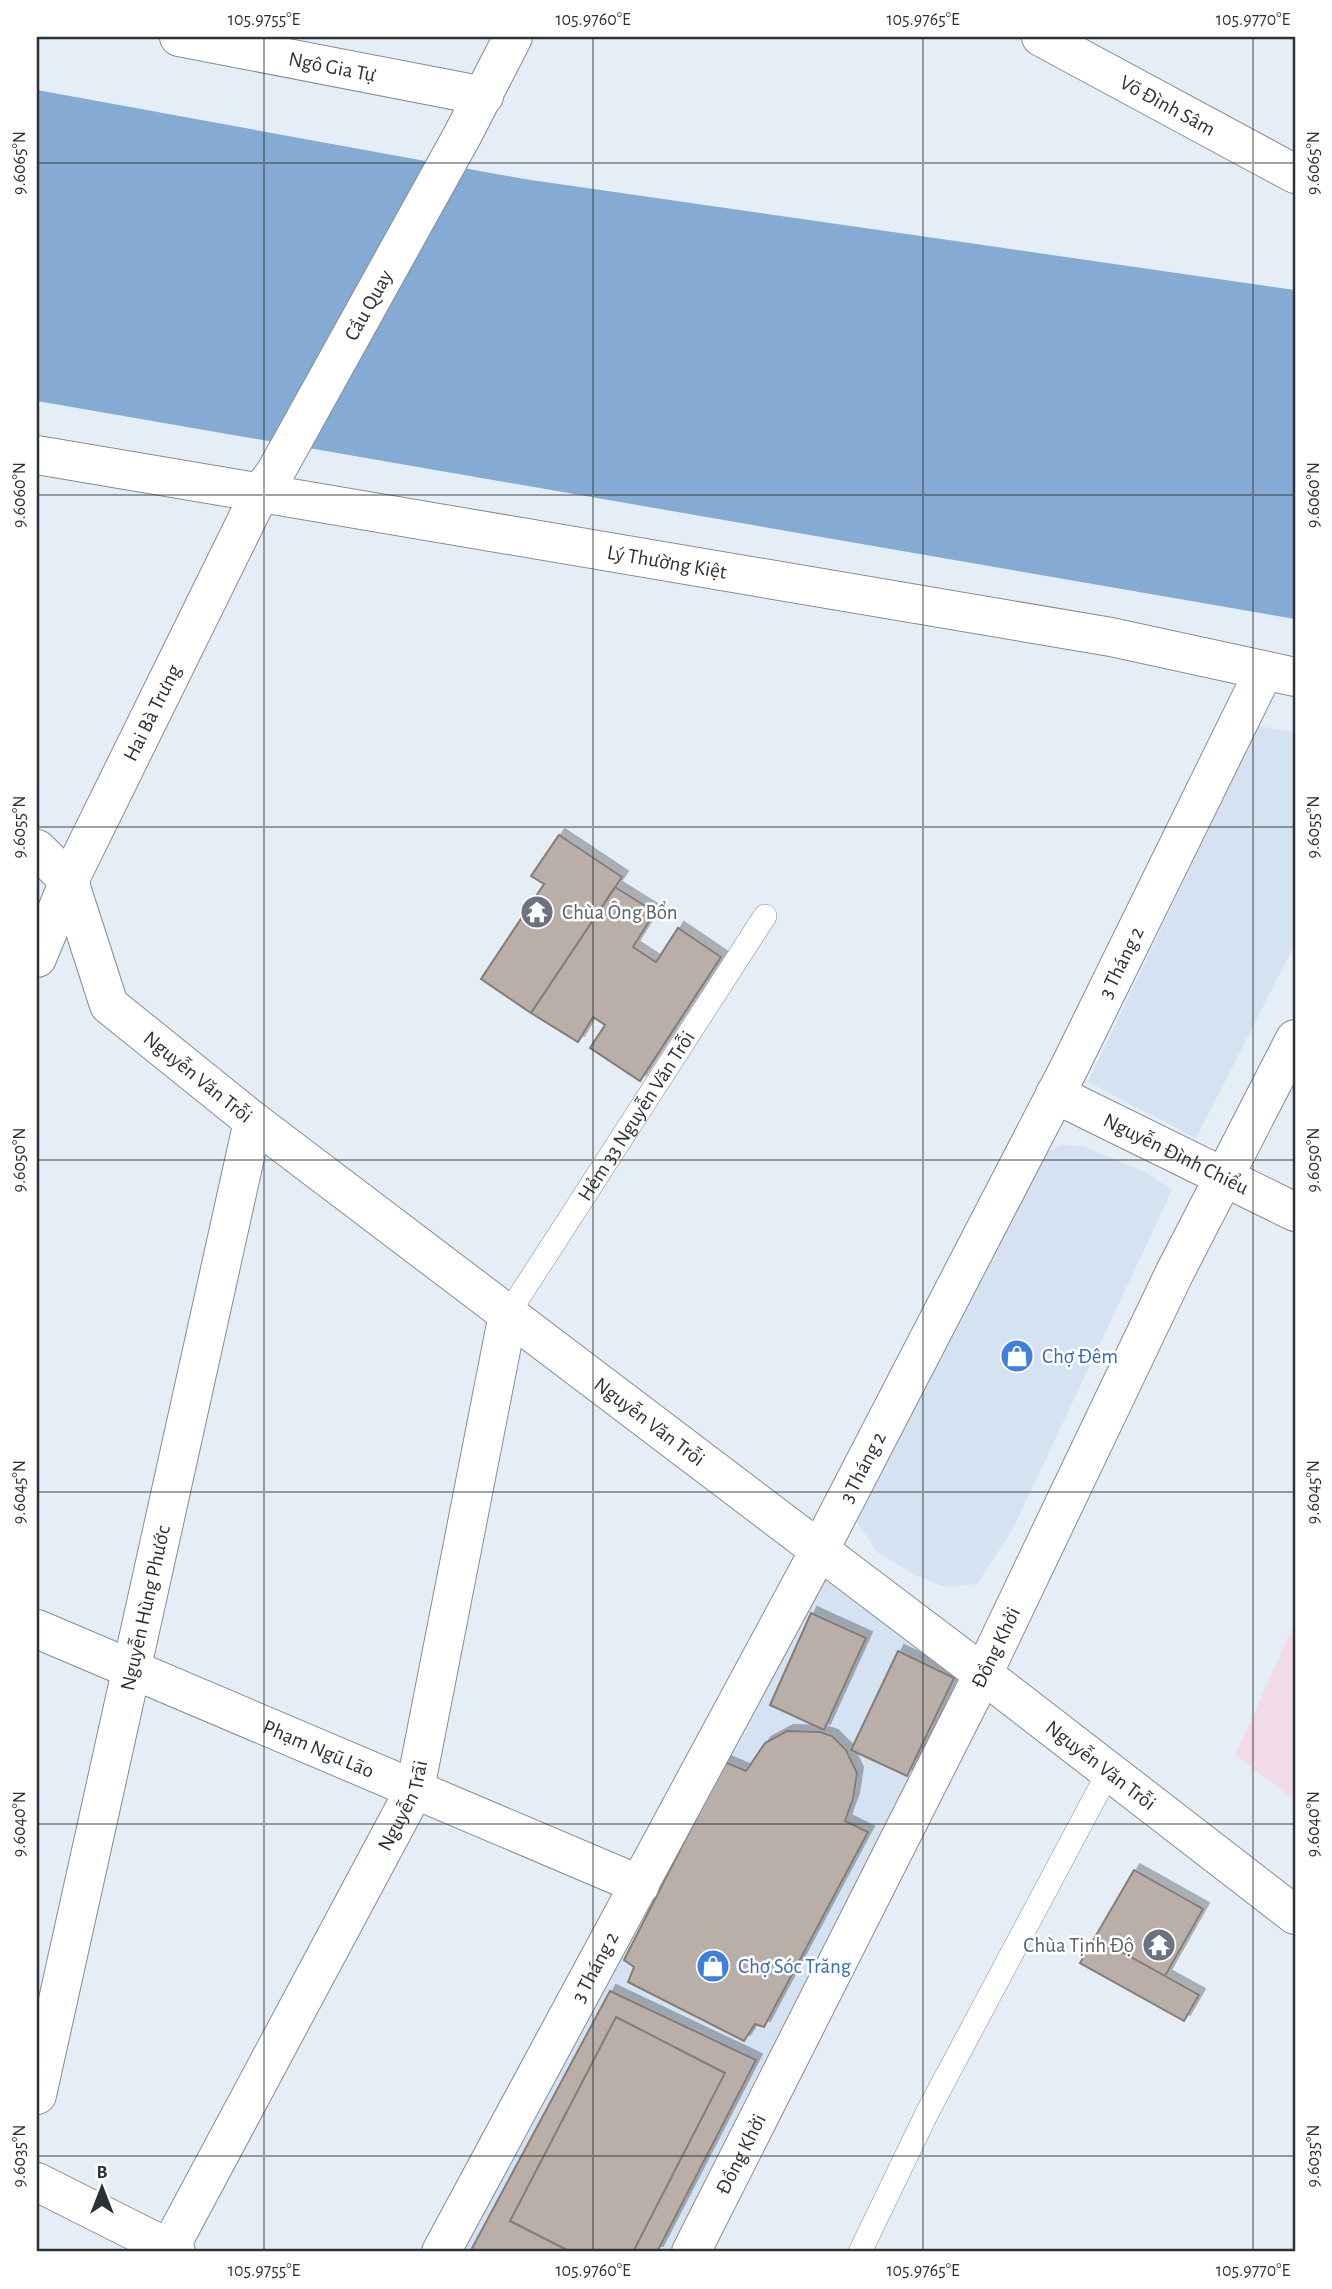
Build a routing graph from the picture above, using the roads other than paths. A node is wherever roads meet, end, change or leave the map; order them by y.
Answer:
1 (179, 37) edge
2 (513, 37) edge
3 (1041, 37) edge
4 (1090, 48) edge
5 (484, 96) junction
6 (1295, 174) edge
7 (37, 455) edge
8 (268, 483) junction
9 (1280, 674) edge
10 (37, 849) edge
11 (69, 881) junction
12 (765, 916) dead end
13 (37, 958) edge
14 (1295, 1039) edge
15 (1055, 1094) junction
16 (253, 1121) junction
17 (1225, 1175) junction
18 (1295, 1212) edge
19 (508, 1314) junction
20 (820, 1549) junction
21 (37, 1629) edge
22 (132, 1669) junction
23 (983, 1674) junction
24 (1109, 1771) junction
25 (415, 1789) junction
26 (640, 1885) junction
27 (1295, 1915) edge
28 (37, 2095) edge
29 (37, 2182) edge
30 (173, 2250) edge
31 (441, 2252) edge
32 (691, 2252) edge
33 (860, 2252) edge

1 - 5 street, Ngô Gia Tự
2 - 5 street, Cầu Quay
3 - 4 street, Võ Đình Sâm
4 - 6 street, Võ Đình Sâm
5 - 8 street, Cầu Quay
7 - 8 street, Lý Thường Kiệt
8 - 9 street, Lý Thường Kiệt
8 - 11 street, Hai Bà Trưng
9 - 15 street, 3 Tháng 2
10 - 11 street
11 - 13 street, Hai Bà Trưng
11 - 16 street, Nguyễn Văn Trỗi
12 - 19 lane, Hẻm 33 Nguyễn Văn Trỗi
14 - 17 street, Đồng Khởi
15 - 17 street, Nguyễn Đình Chiểu
15 - 20 street, 3 Tháng 2
16 - 19 street, Nguyễn Văn Trỗi
16 - 22 street, Nguyễn Hùng Phước
17 - 18 street, Nguyễn Đình Chiểu
17 - 23 street, Đồng Khởi
19 - 20 street, Nguyễn Văn Trỗi
19 - 25 street, Nguyễn Trãi
20 - 23 street, Nguyễn Văn Trỗi
20 - 26 street, 3 Tháng 2
21 - 22 street, Phạm Ngũ Lão
22 - 25 street, Phạm Ngũ Lão
22 - 28 street, Nguyễn Hùng Phước
23 - 24 street, Nguyễn Văn Trỗi
23 - 32 street, Đồng Khởi
24 - 27 street, Nguyễn Văn Trỗi
24 - 33 lane
25 - 26 street, Phạm Ngũ Lão
25 - 30 street, Nguyễn Trãi
26 - 31 street, 3 Tháng 2
29 - 30 street

